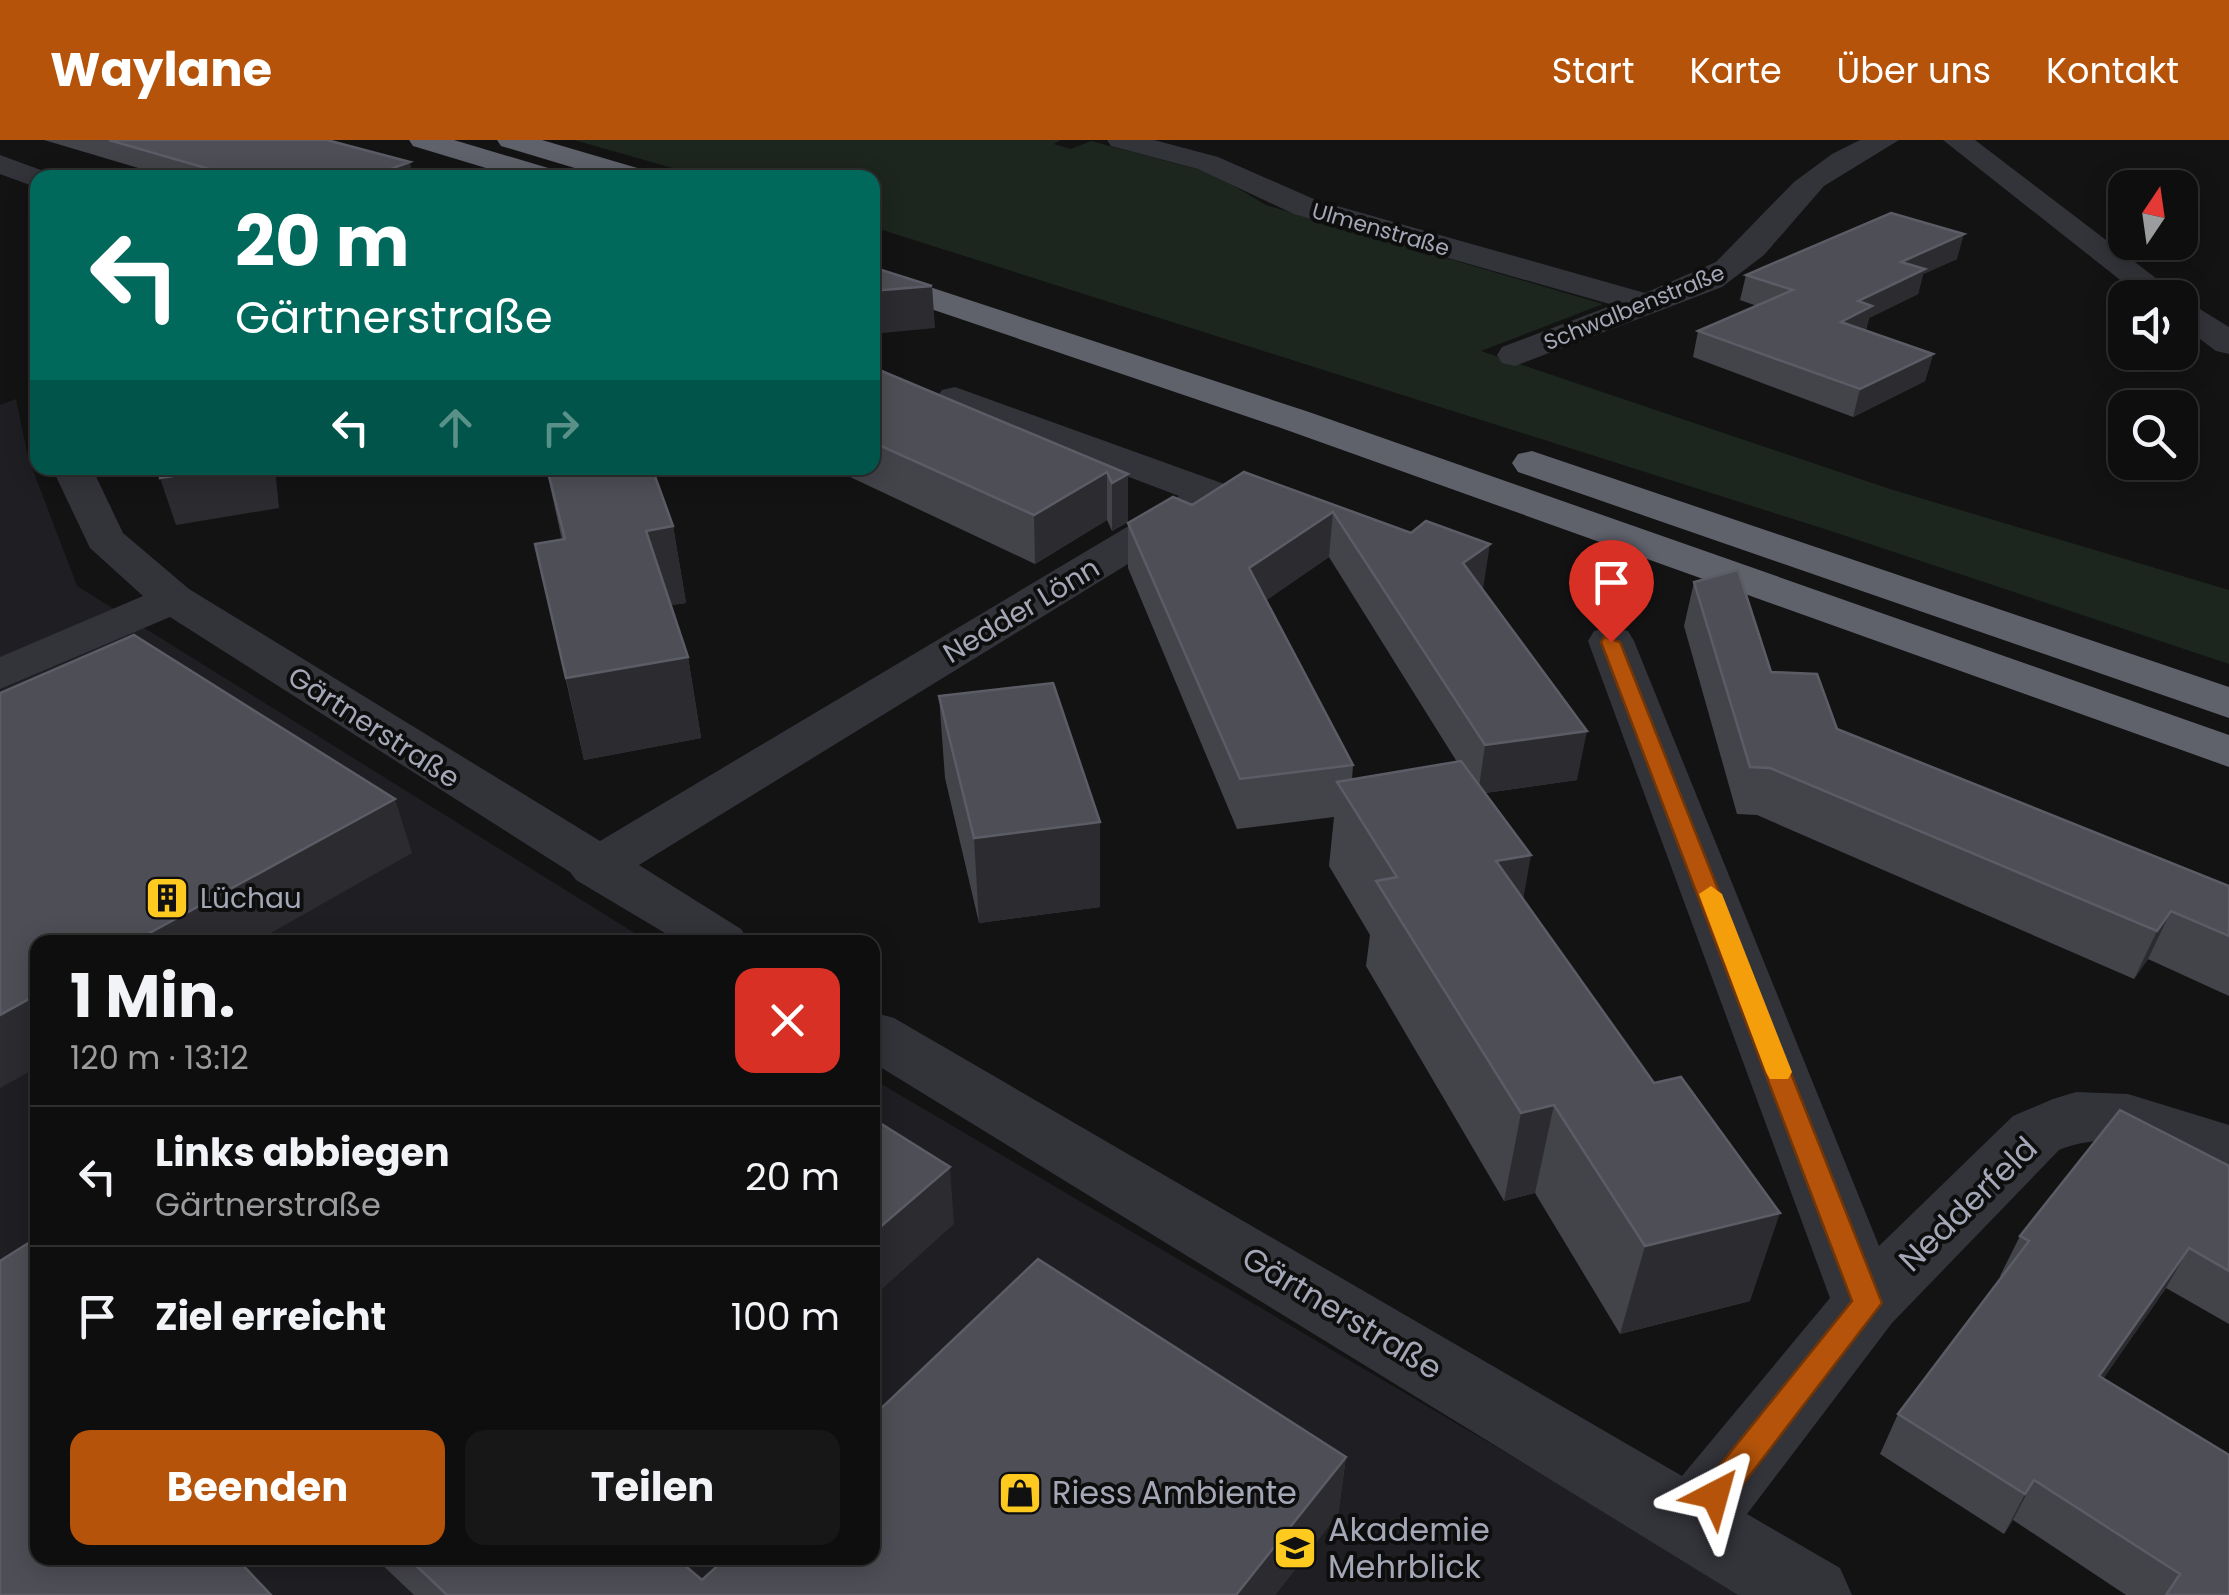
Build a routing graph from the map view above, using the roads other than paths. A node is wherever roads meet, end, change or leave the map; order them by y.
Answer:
1 (423, 140) edge
2 (510, 140) edge
3 (1121, 140) edge
4 (1884, 140) edge
5 (1957, 140) edge
6 (0, 164) edge
7 (523, 170) edge
8 (613, 170) edge
9 (30, 176) edge
10 (880, 251) edge
11 (2141, 280) edge
12 (880, 281) edge
13 (1646, 304) junction
14 (2198, 321) edge
15 (2229, 343) edge
16 (1514, 354) dead end
17 (956, 398) edge
18 (75, 475) edge
19 (173, 598) junction
20 (1611, 642) dead end
21 (0, 676) edge
22 (2229, 703) edge
23 (2229, 752) edge
24 (596, 868) junction
25 (709, 935) edge
26 (880, 1038) edge
27 (2229, 1153) edge
28 (1868, 1303) junction
29 (1694, 1522) junction
30 (1811, 1595) edge

1 - 7 highway
2 - 8 highway
3 - 13 street, Ulmenstraße
4 - 13 street, Schwalbenstraße
5 - 11 street
6 - 9 street
10 - 22 highway
12 - 23 highway
13 - 16 street, Schwalbenstraße
14 - 15 street
17 - 24 street, Nedder Lönn
18 - 19 street, Gärtnerstraße
19 - 21 street
19 - 24 street, Gärtnerstraße
20 - 28 street
24 - 25 street, Gärtnerstraße
26 - 29 street, Gärtnerstraße
27 - 28 street, Nedderfeld
28 - 29 street, Nedderfeld
29 - 30 street, Gärtnerstraße

